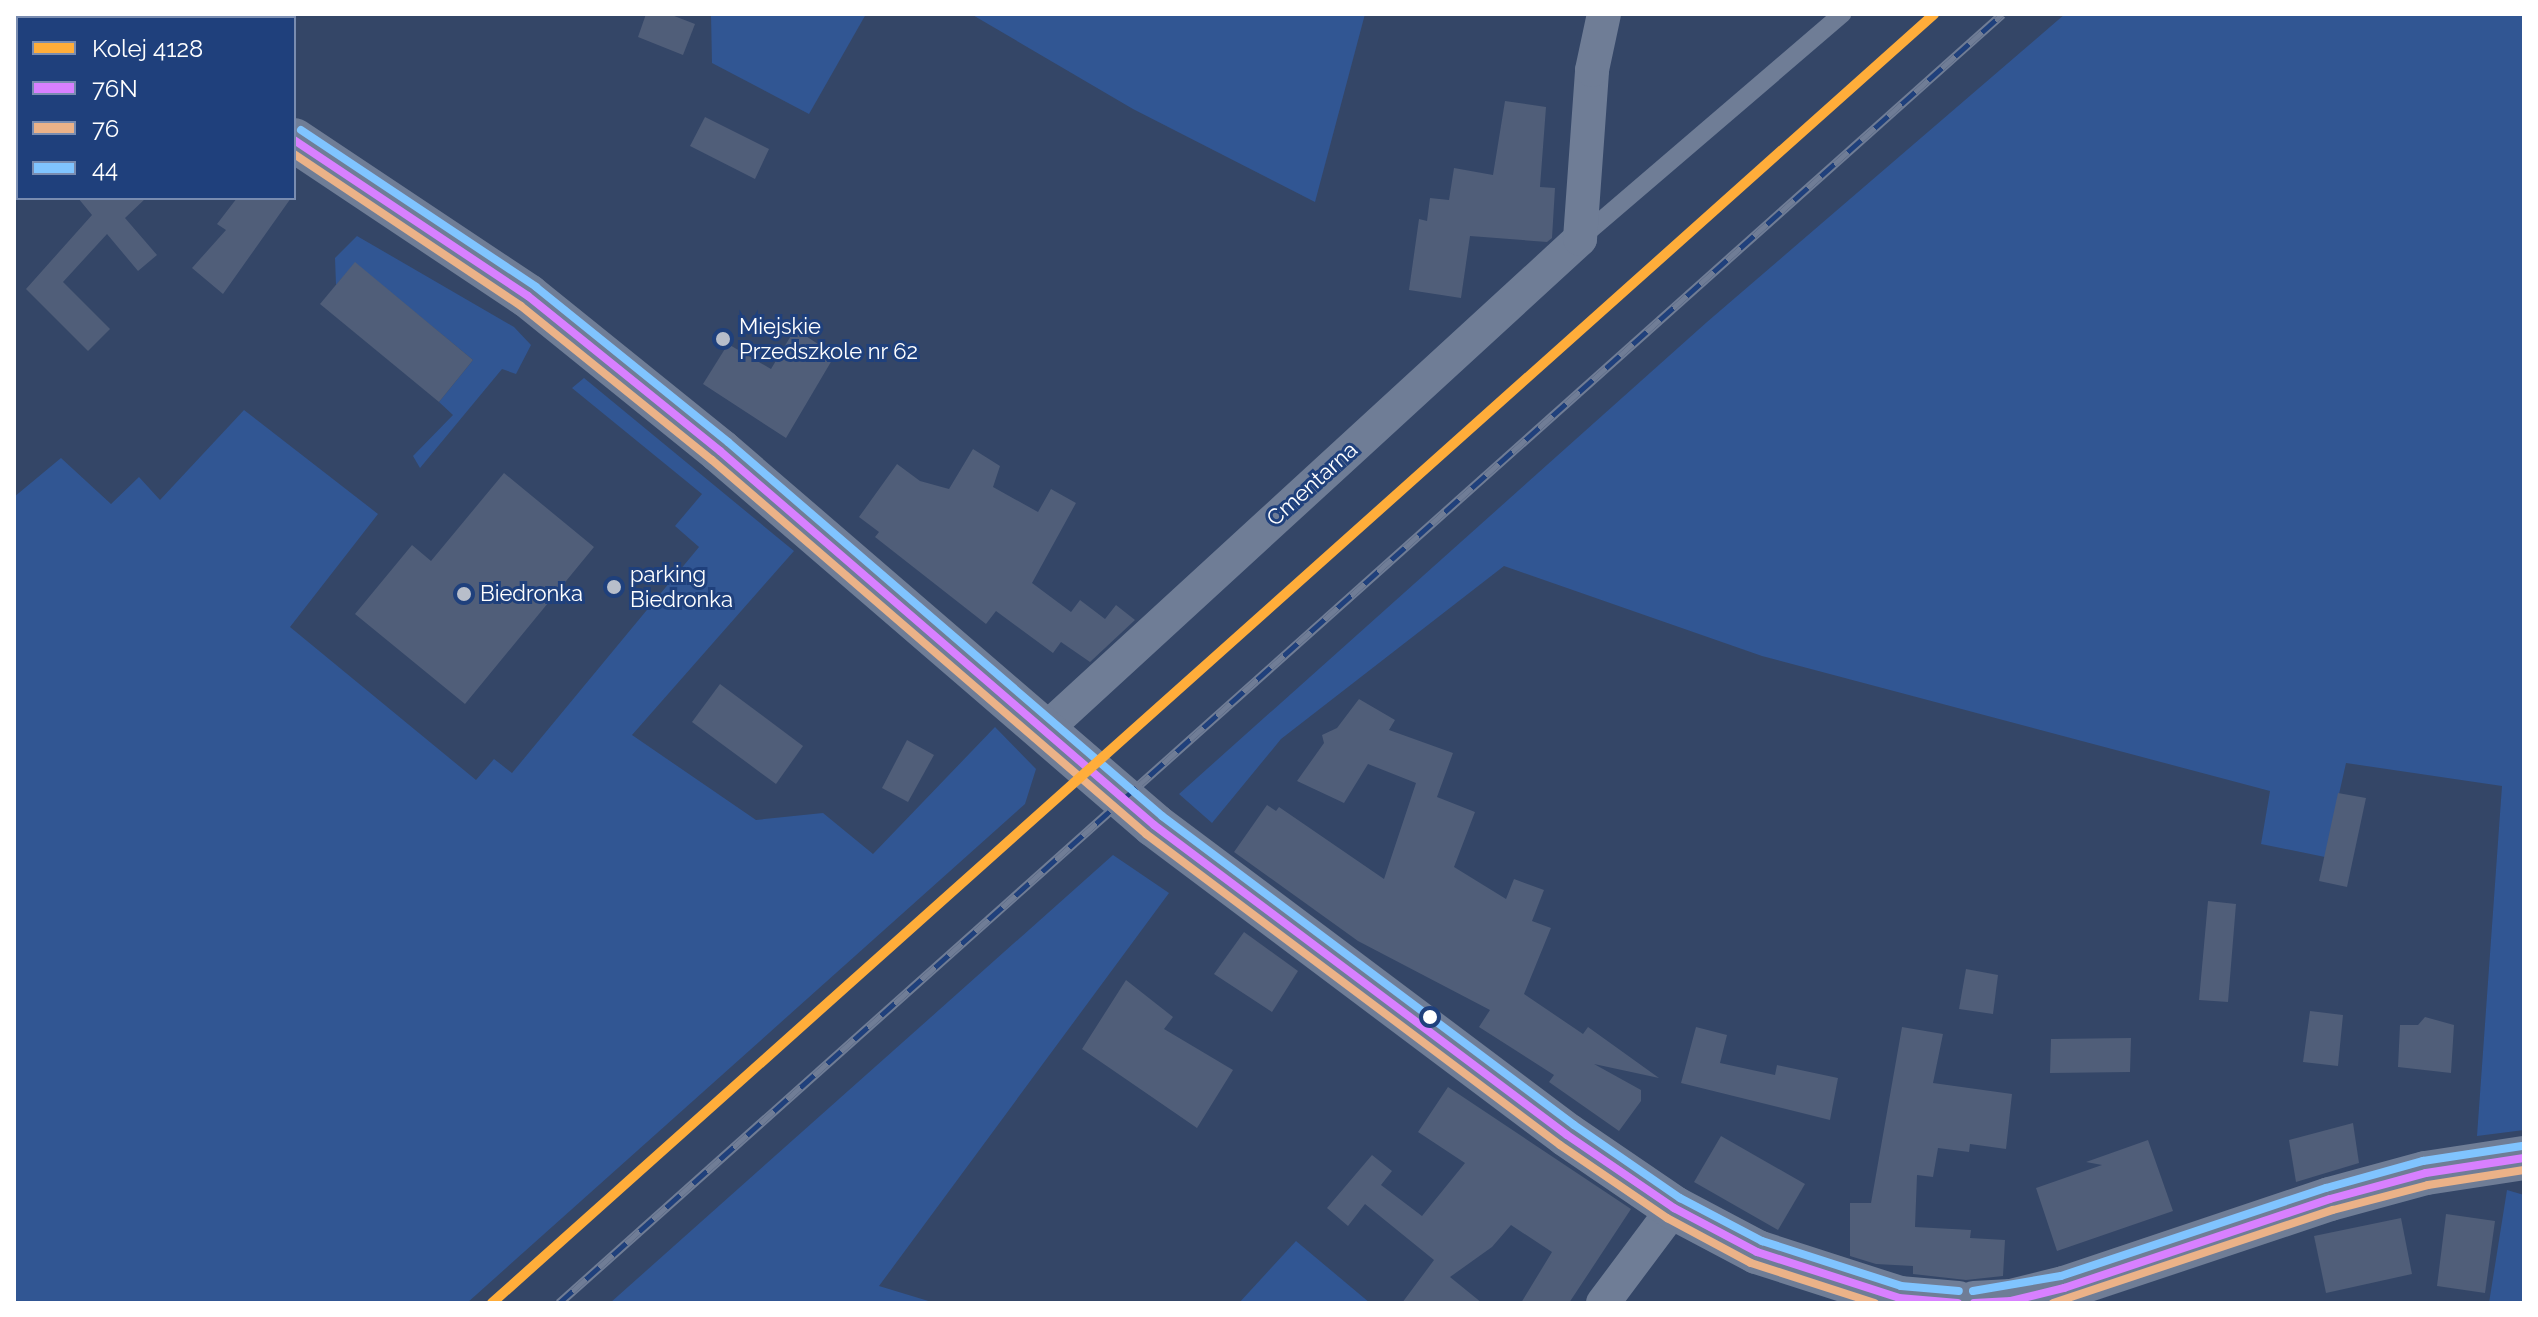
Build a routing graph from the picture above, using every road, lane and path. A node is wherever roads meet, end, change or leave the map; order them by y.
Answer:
1 (1604, 14) edge
2 (1842, 14) edge
3 (296, 141) edge
4 (1580, 239) junction
5 (1045, 730) junction
6 (2517, 1162) edge
7 (1674, 1208) junction
8 (1603, 1303) edge
9 (1958, 1303) edge
10 (1974, 1303) edge

1 - 4 street
2 - 4 lane, Cmentarna
3 - 5 street
4 - 5 street, Cmentarna
5 - 7 street
6 - 10 street
7 - 8 street
7 - 9 street

